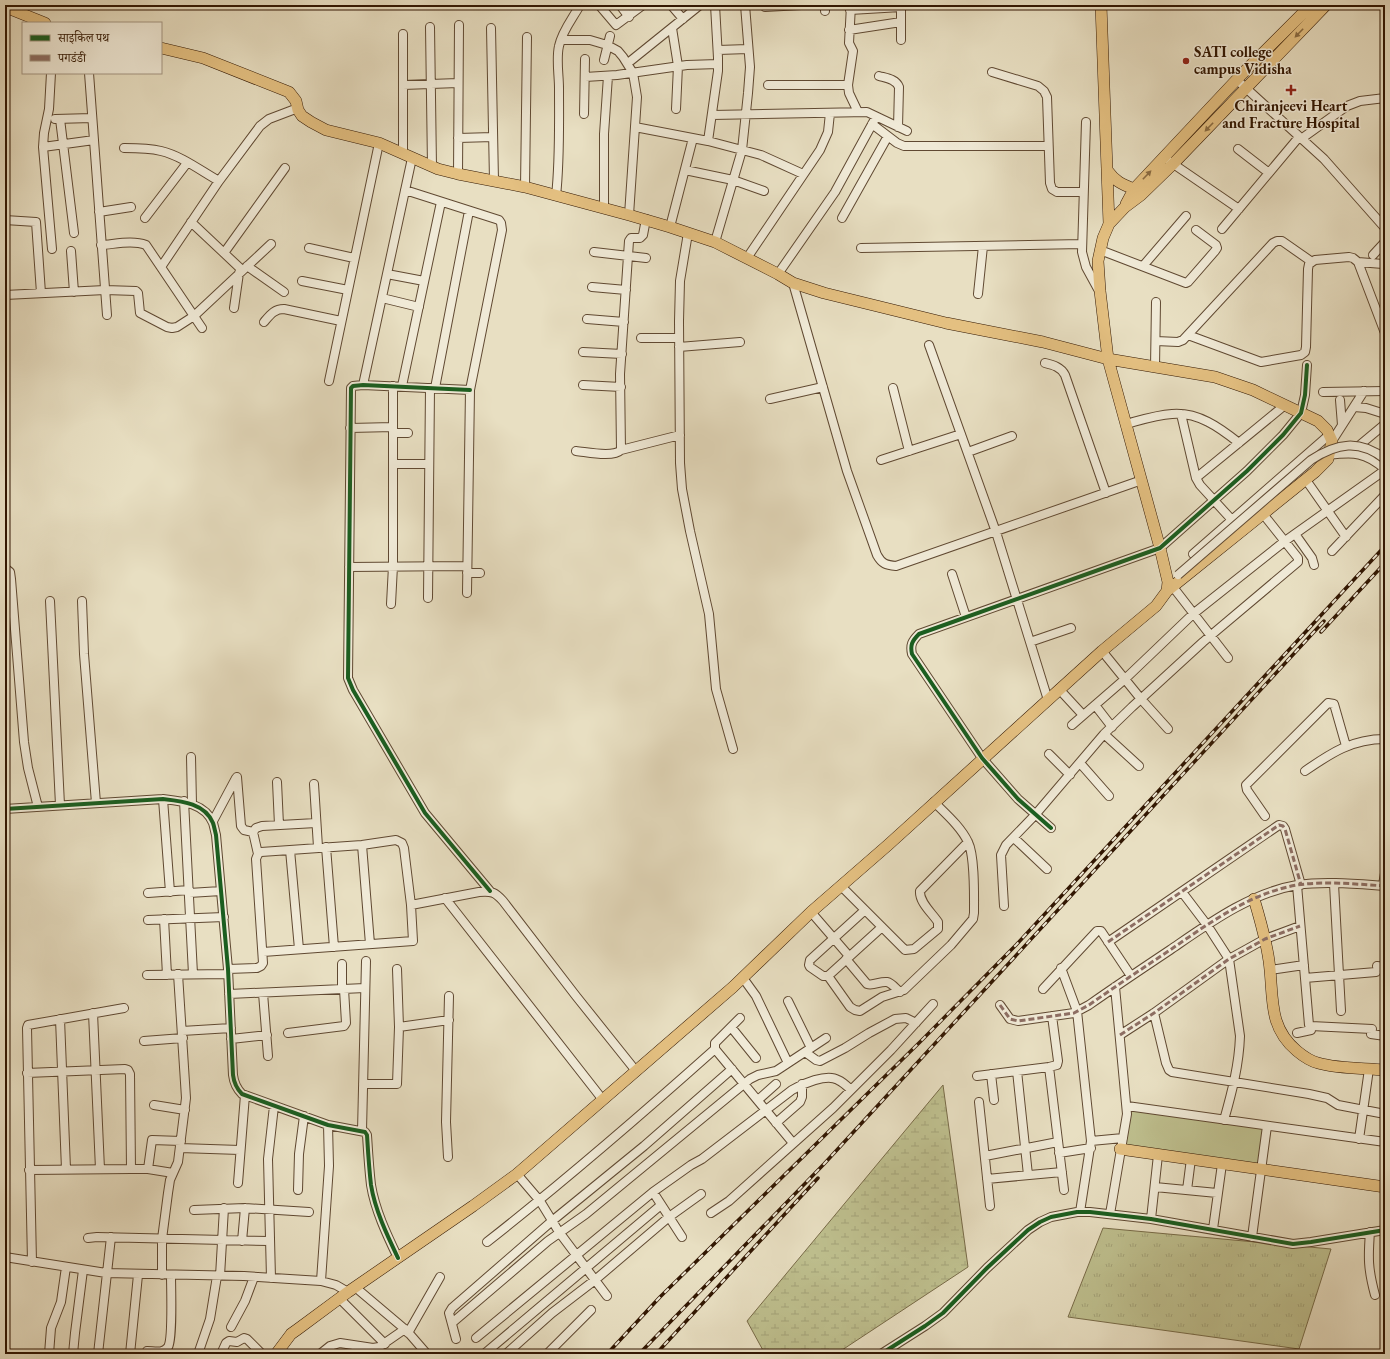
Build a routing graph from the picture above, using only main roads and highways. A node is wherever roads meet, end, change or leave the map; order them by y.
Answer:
1 (1101, 5) edge
2 (1311, 5) edge
3 (1326, 5) edge
4 (5, 7) edge
5 (42, 22) edge
6 (162, 48) edge
7 (1168, 161) junction
8 (1107, 170) junction
9 (1134, 189) junction
10 (1124, 207) junction
11 (1109, 224) junction
12 (1108, 360) junction
13 (1169, 587) junction
14 (1254, 899) road end
15 (1385, 1070) edge
16 (1120, 1149) road end
17 (1385, 1188) edge
18 (276, 1354) edge

1 - 8 main road
2 - 7 main road
3 -> 7 main road
4 - 5 main road
6 - 12 main road
9 -> 7 main road
7 - 10 main road
8 - 9 main road
8 - 11 main road
9 - 10 main road
10 - 11 main road
11 - 12 main road
12 - 13 main road
12 - 13 main road
13 - 18 main road
14 - 15 main road
16 - 17 main road

